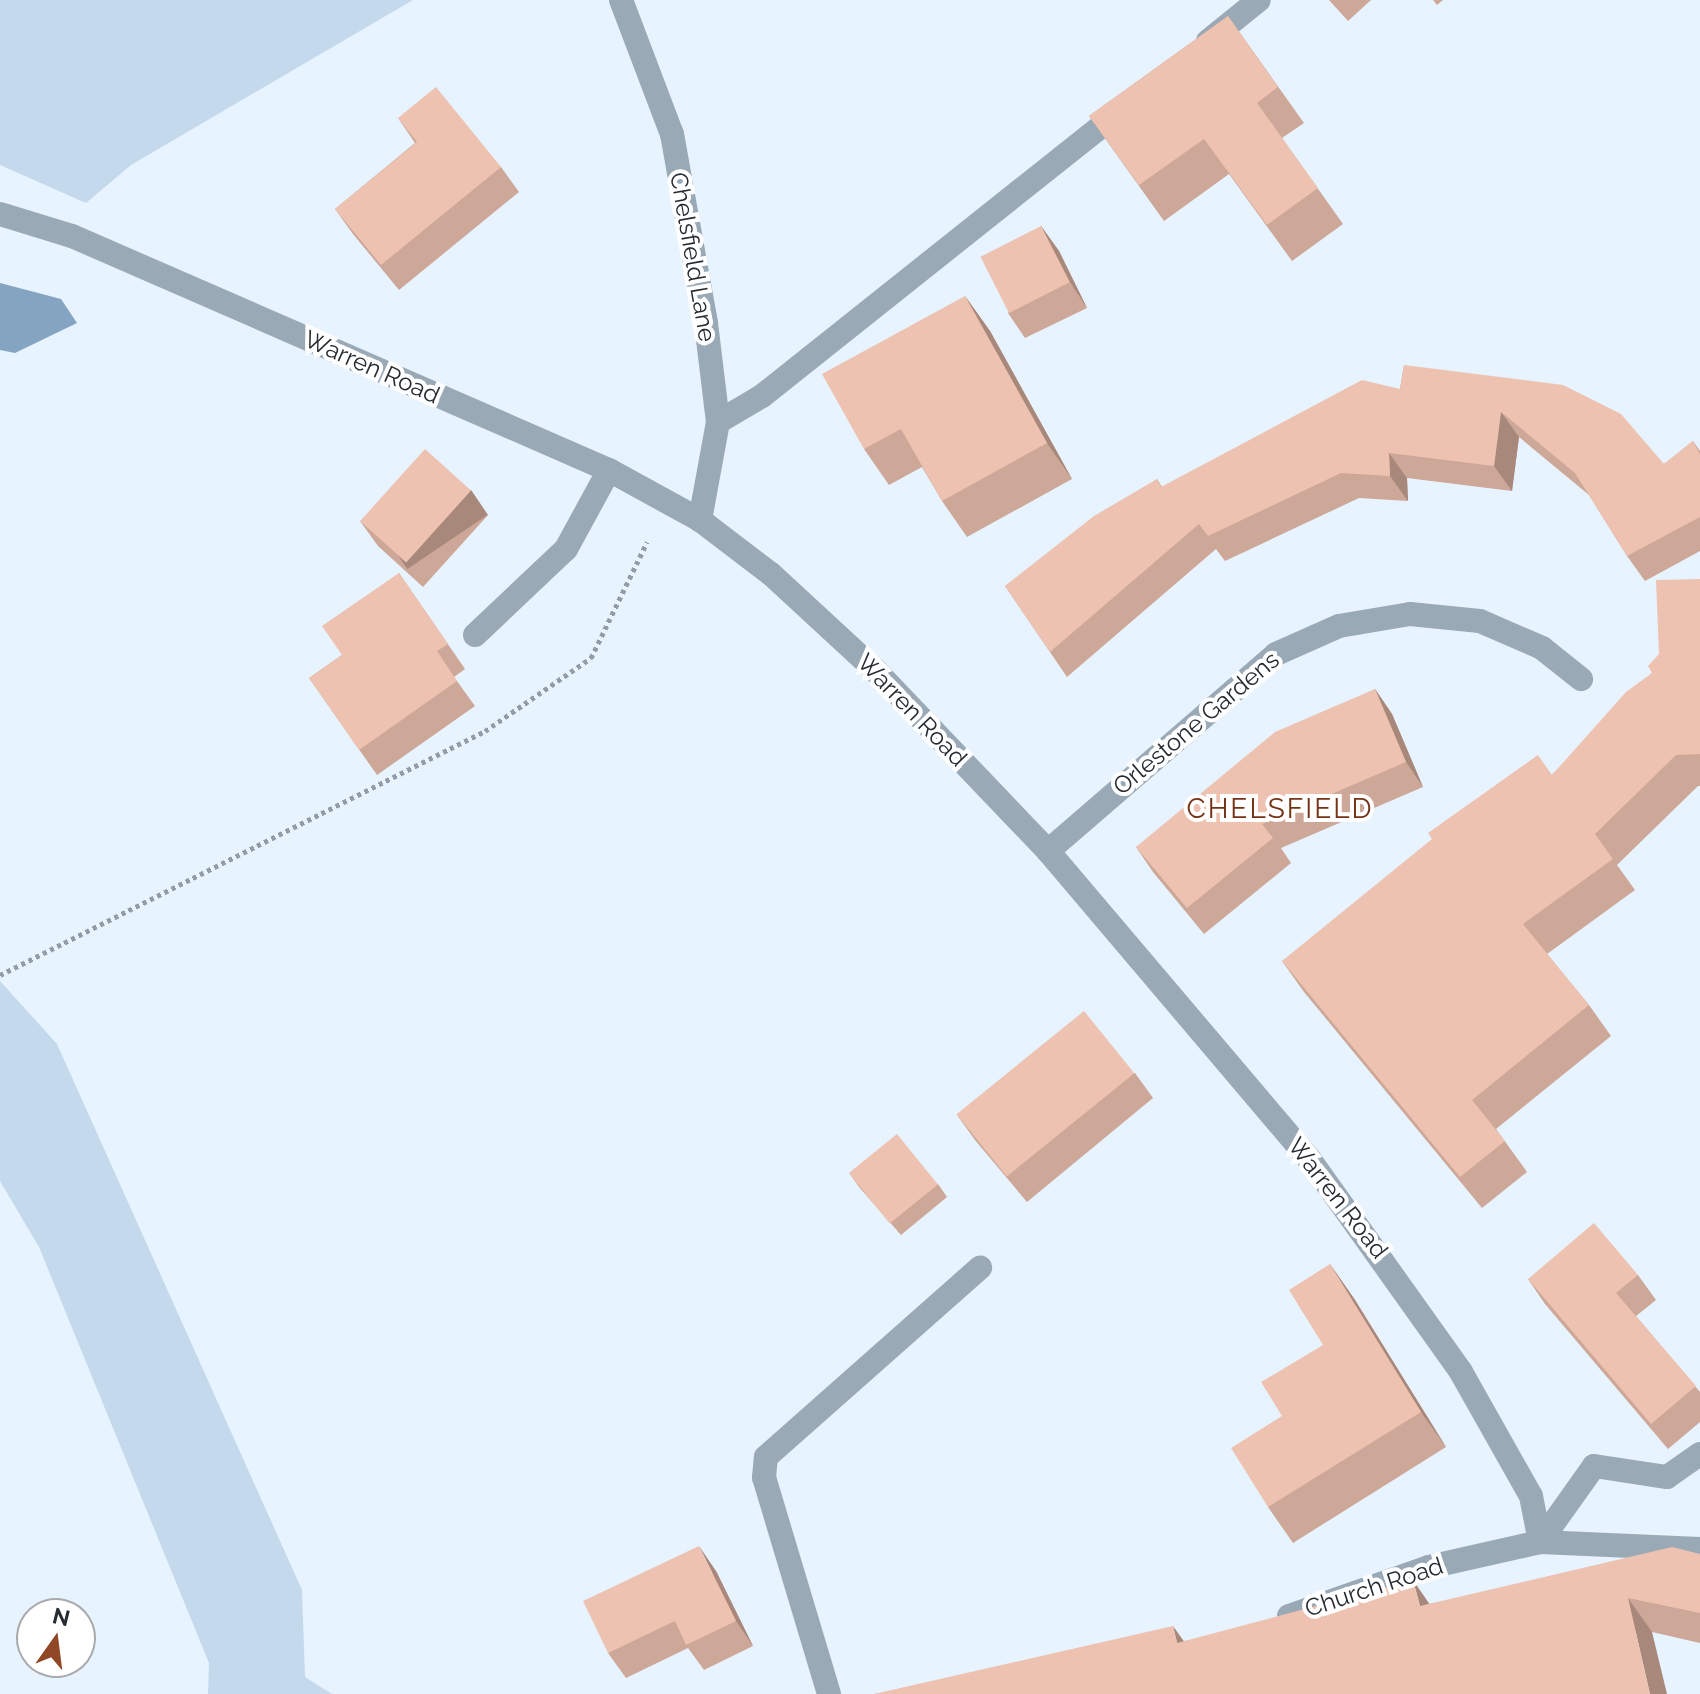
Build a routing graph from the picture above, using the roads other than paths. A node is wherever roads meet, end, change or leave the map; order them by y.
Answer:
1 (621, 0) edge
2 (1259, 0) edge
3 (1185, 59) edge
4 (1147, 89) edge
5 (0, 214) edge
6 (718, 422) junction
7 (609, 470) junction
8 (700, 520) junction
9 (475, 635) dead end
10 (1581, 679) dead end
11 (1048, 851) junction
12 (980, 1268) dead end
13 (1700, 1454) edge
14 (1540, 1542) junction
15 (1700, 1549) edge
16 (1262, 1625) edge
17 (829, 1694) edge

1 - 6 street, Chelsfield Lane
2 - 3 street
4 - 6 street
5 - 7 street, Warren Road
6 - 8 street, Chelsfield Lane
7 - 8 street, Warren Road
7 - 9 street
8 - 11 street, Warren Road
10 - 11 street, Orlestone Gardens
11 - 14 street, Warren Road
12 - 17 street
13 - 14 street
14 - 15 street, Church Road
14 - 16 street, Church Road

